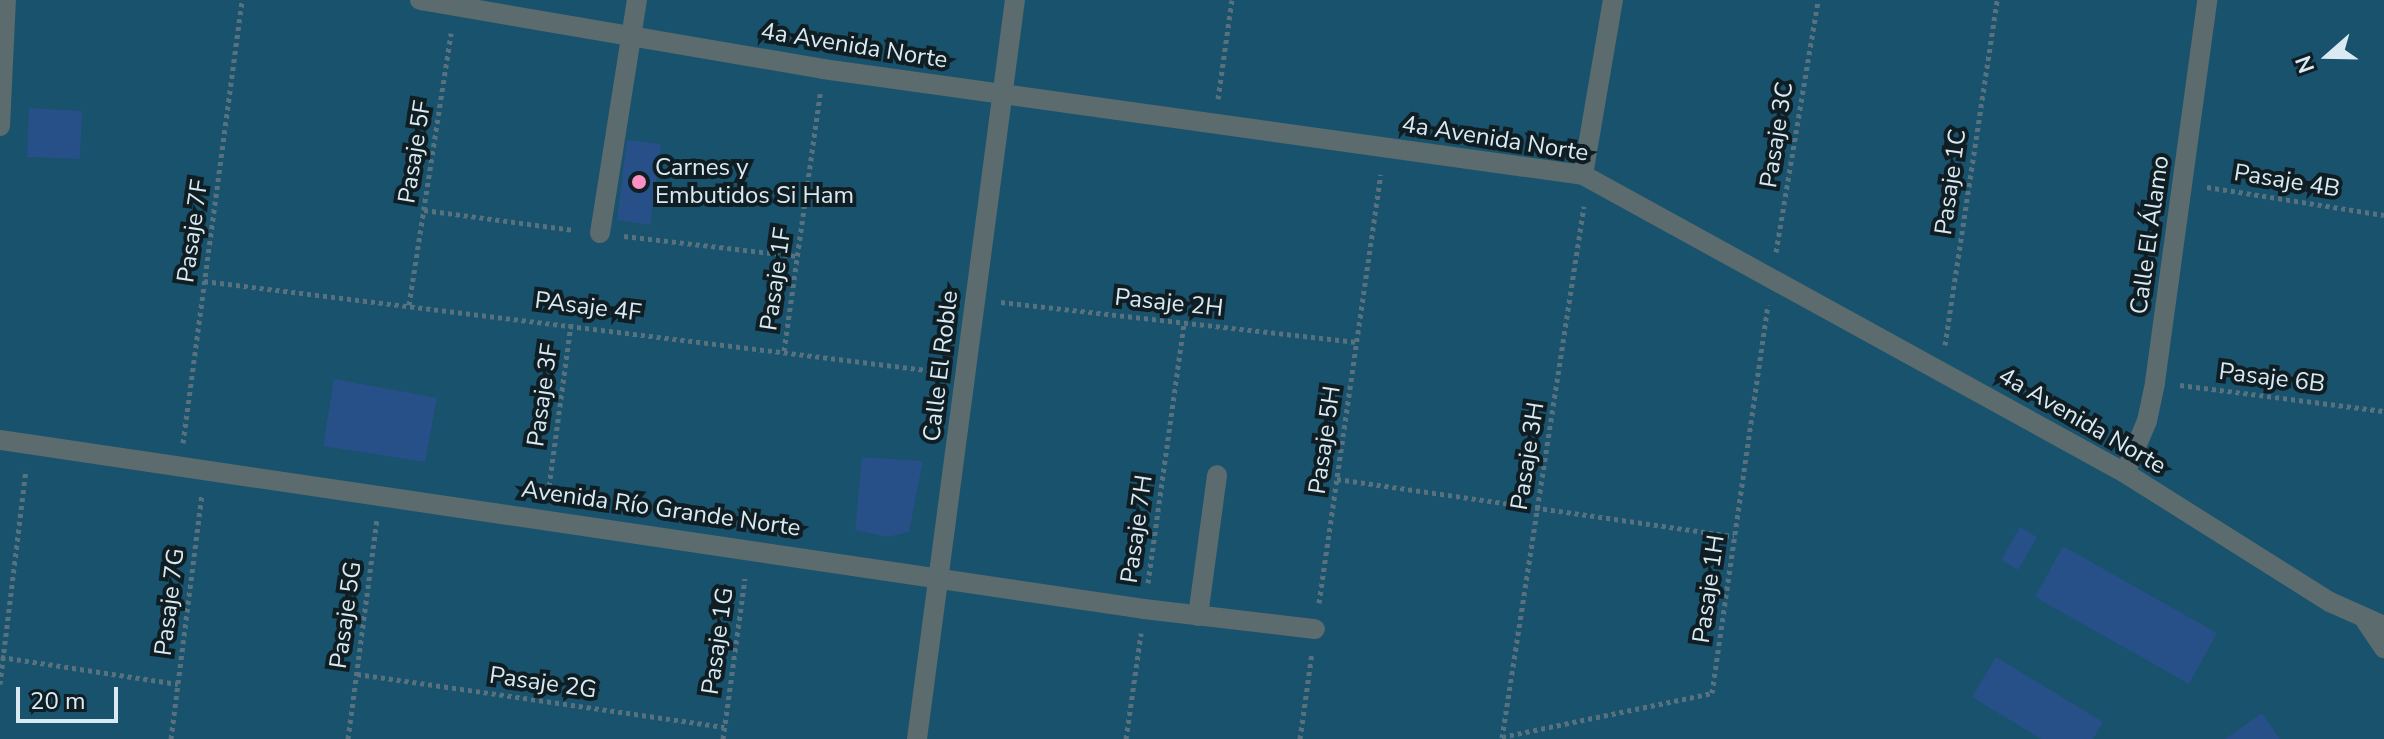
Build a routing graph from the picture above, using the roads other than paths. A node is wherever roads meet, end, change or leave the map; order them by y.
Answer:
1 (6, 0) edge
2 (420, 0) edge
3 (637, 0) edge
4 (1015, 0) edge
5 (1613, 0) edge
6 (2207, 0) edge
7 (632, 34) junction
8 (1001, 95) junction
9 (0, 114) edge
10 (0, 126) edge
11 (1585, 176) junction
12 (600, 233) dead end
13 (0, 440) edge
14 (2125, 473) junction
15 (1217, 475) dead end
16 (942, 576) junction
17 (1198, 616) junction
18 (2375, 623) edge
19 (1315, 629) road end
20 (2384, 648) edge
21 (917, 739) edge

1 - 9 street
2 - 7 street, 4a Avenida Norte
3 - 7 street
4 - 8 street, Calle El Roble
5 - 11 street
6 - 14 street, Calle El Álamo
7 - 8 street, 4a Avenida Norte
7 - 12 street
8 - 11 street, 4a Avenida Norte
8 - 16 street, Calle El Roble
9 - 10 street
11 - 14 street, 4a Avenida Norte
13 - 16 street, Avenida Río Grande Norte
14 - 18 street, 4a Avenida Norte
15 - 17 street
16 - 17 street, Avenida Río Grande Norte
16 - 21 street, Calle El Roble
17 - 19 street, Avenida Río Grande Norte
18 - 20 street

